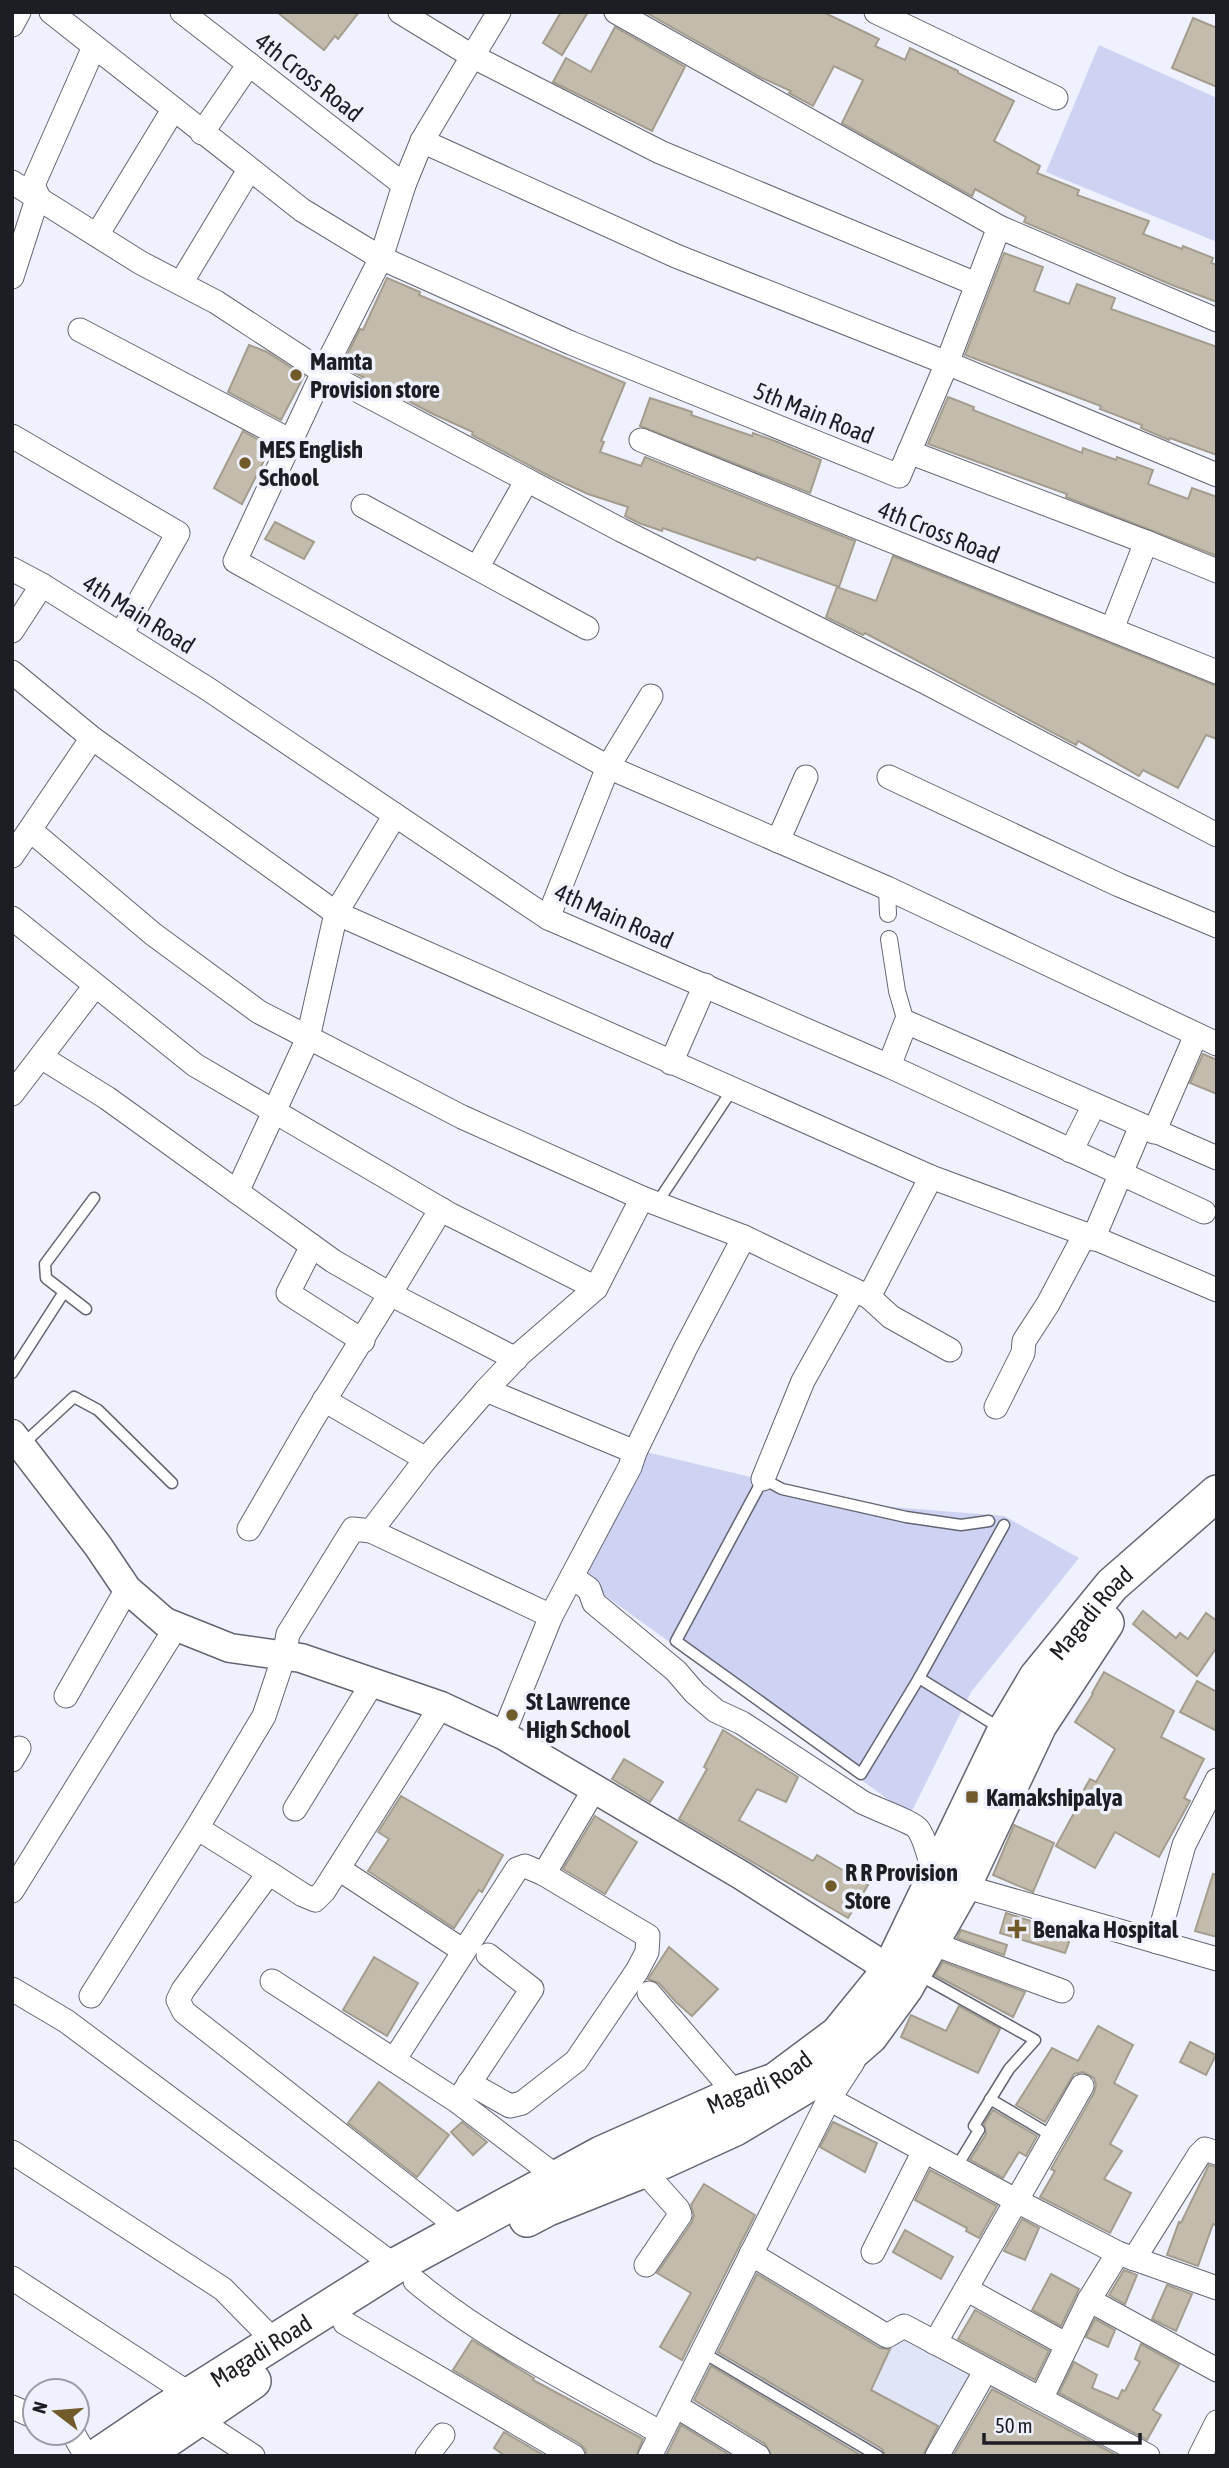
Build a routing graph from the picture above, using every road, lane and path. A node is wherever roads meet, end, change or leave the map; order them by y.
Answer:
1 (19, 12) edge
2 (52, 12) edge
3 (182, 12) edge
4 (400, 12) edge
5 (499, 12) edge
6 (616, 12) edge
7 (876, 12) edge
8 (12, 25) edge
9 (94, 47) junction
10 (472, 56) junction
11 (249, 64) junction
12 (1056, 98) dead end
13 (173, 110) junction
14 (202, 133) junction
15 (422, 141) junction
16 (249, 170) junction
17 (12, 182) edge
18 (404, 185) junction
19 (38, 196) junction
20 (999, 227) junction
21 (97, 235) junction
22 (381, 258) junction
23 (12, 277) edge
24 (181, 283) junction
25 (976, 284) junction
26 (1217, 320) edge
27 (80, 330) dead end
28 (947, 363) junction
29 (323, 372) junction
30 (12, 436) edge
31 (291, 440) junction
32 (642, 440) dead end
33 (909, 452) junction
34 (1217, 475) edge
35 (527, 480) junction
36 (363, 506) dead end
37 (1146, 542) junction
38 (477, 568) junction
39 (12, 569) edge
40 (1217, 571) edge
41 (43, 584) junction
42 (587, 628) dead end
43 (1112, 629) junction
44 (12, 631) edge
45 (121, 634) junction
46 (12, 672) edge
47 (1217, 672) edge
48 (651, 696) dead end
49 (92, 738) junction
50 (608, 767) junction
51 (889, 776) dead end
52 (806, 777) dead end
53 (395, 815) junction
54 (30, 830) junction
55 (1217, 835) edge
56 (778, 841) junction
57 (12, 856) edge
58 (887, 888) junction
59 (337, 914) junction
60 (888, 914) dead end
61 (12, 918) edge
62 (548, 919) junction
63 (1217, 926) edge
64 (888, 940) dead end
65 (705, 985) junction
66 (95, 986) junction
67 (906, 1022) junction
68 (308, 1038) junction
69 (1207, 1040) edge
70 (41, 1057) junction
71 (671, 1063) junction
72 (889, 1066) junction
73 (732, 1090) junction
74 (12, 1094) edge
75 (1094, 1105) junction
76 (274, 1111) junction
77 (1148, 1129) junction
78 (1071, 1151) junction
79 (1217, 1158) edge
80 (1121, 1174) junction
81 (932, 1177) junction
82 (237, 1192) junction
83 (94, 1198) dead end
84 (650, 1201) junction
85 (441, 1209) junction
86 (1204, 1212) dead end
87 (1089, 1236) junction
88 (744, 1237) junction
89 (312, 1246) junction
90 (596, 1288) junction
91 (1217, 1290) edge
92 (64, 1293) junction
93 (390, 1294) junction
94 (861, 1294) junction
95 (86, 1309) dead end
96 (363, 1341) junction
97 (950, 1350) dead end
98 (516, 1359) junction
99 (12, 1373) edge
100 (486, 1390) junction
101 (324, 1400) junction
102 (996, 1407) dead end
103 (15, 1449) edge
104 (635, 1452) junction
105 (426, 1459) junction
106 (763, 1479) junction
107 (172, 1483) dead end
108 (1217, 1493) edge
109 (989, 1521) dead end
110 (1217, 1521) edge
111 (1004, 1525) dead end
112 (248, 1529) dead end
113 (371, 1531) junction
114 (572, 1577) junction
115 (127, 1589) junction
116 (551, 1616) junction
117 (176, 1627) junction
118 (284, 1656) junction
119 (919, 1678) junction
120 (373, 1682) junction
121 (66, 1696) dead end
122 (442, 1706) junction
123 (1005, 1731) junction
124 (503, 1735) junction
125 (1217, 1780) edge
126 (595, 1788) junction
127 (295, 1809) dead end
128 (197, 1828) junction
129 (339, 1869) junction
130 (269, 1873) junction
131 (544, 1874) junction
132 (949, 1882) junction
133 (12, 1891) edge
134 (931, 1942) junction
135 (1157, 1942) junction
136 (456, 1946) dead end
137 (488, 1955) dead end
138 (1217, 1959) edge
139 (904, 1974) junction
140 (272, 1980) dead end
141 (12, 1989) edge
142 (1062, 1991) dead end
143 (649, 1993) dead end
144 (91, 1996) dead end
145 (870, 2036) junction
146 (394, 2060) junction
147 (1082, 2086) dead end
148 (463, 2092) junction
149 (736, 2094) junction
150 (829, 2099) junction
151 (990, 2099) junction
152 (1054, 2137) junction
153 (924, 2151) junction
154 (12, 2152) edge
155 (1217, 2153) edge
156 (956, 2168) junction
157 (643, 2169) junction
158 (558, 2178) junction
159 (1017, 2201) junction
160 (462, 2230) junction
161 (873, 2252) dead end
162 (751, 2254) junction
163 (1126, 2256) junction
164 (646, 2265) dead end
165 (405, 2274) junction
166 (12, 2278) edge
167 (1217, 2288) edge
168 (966, 2289) junction
169 (1089, 2300) junction
170 (345, 2323) junction
171 (275, 2342) junction
172 (935, 2343) junction
173 (1067, 2345) junction
174 (701, 2351) junction
175 (986, 2370) junction
176 (1217, 2370) edge
177 (1041, 2399) junction
178 (676, 2406) junction
179 (195, 2407) junction
180 (1217, 2423) edge
181 (661, 2433) junction
182 (443, 2435) dead end
183 (98, 2456) edge
184 (144, 2456) edge
185 (253, 2456) edge
186 (427, 2456) edge
187 (573, 2456) edge
188 (650, 2456) edge
189 (758, 2456) edge
190 (878, 2456) edge
191 (937, 2456) edge
192 (1148, 2456) edge
193 (1200, 2456) edge

1 - 8 street
2 - 9 street
3 - 11 street, 4th Cross Road
4 - 10 street
5 - 10 street
6 - 20 street
7 - 12 street
9 - 13 street
9 - 19 street
10 - 15 street
10 - 25 street
11 - 14 street
11 - 18 street, 4th Cross Road
13 - 14 street
13 - 21 street
14 - 16 street
15 - 18 street
15 - 28 street
16 - 22 street
16 - 24 street
17 - 19 street
18 - 22 street
19 - 21 street
19 - 23 street
20 - 25 street
20 - 26 street
21 - 24 street
22 - 29 street
22 - 33 street, 5th Main Road
24 - 29 street
25 - 28 street
27 - 31 street
28 - 33 street
28 - 34 street
29 - 31 street
29 - 35 street
30 - 45 street
31 - 50 street
32 - 43 street, 4th Cross Road
33 - 37 street
35 - 38 street
35 - 55 street
36 - 38 street
37 - 40 street
37 - 43 street
38 - 42 street
39 - 41 street, 4th Main Road
41 - 44 street
41 - 45 street, 4th Main Road
43 - 47 street, 4th Cross Road
45 - 53 street, 4th Main Road
46 - 49 street
48 - 50 street
49 - 54 street
49 - 59 street
50 - 56 street
50 - 62 street
51 - 63 street
52 - 56 street
53 - 59 street
53 - 62 street, 4th Main Road
54 - 57 street
54 - 68 street
56 - 58 street
58 - 60 street
58 - 69 street
59 - 68 street
59 - 71 street
61 - 66 street
62 - 65 street, 4th Main Road
64 - 67 street
65 - 71 street
65 - 72 street, 4th Main Road
66 - 70 street
66 - 76 street
67 - 72 street
67 - 75 street
68 - 76 street
68 - 84 street
69 - 77 street
70 - 74 street
70 - 82 street
71 - 73 street
72 - 78 street, 4th Main Road
73 - 81 street
73 - 84 lane
75 - 77 street
75 - 78 street
76 - 82 street
76 - 85 street
77 - 79 street
77 - 80 street
78 - 80 street, 4th Main Road
80 - 86 street, 4th Main Road
80 - 87 street
81 - 87 street
81 - 94 street
82 - 89 street
83 - 92 lane
84 - 88 street
84 - 90 street
85 - 90 street
85 - 93 street
87 - 91 street
87 - 102 street
88 - 94 street
88 - 104 street
89 - 93 street
89 - 96 street
90 - 98 street
92 - 95 lane
92 - 99 lane
93 - 96 street
93 - 98 street
94 - 97 street
94 - 106 street
96 - 101 street
98 - 100 street
100 - 104 street
100 - 105 street
101 - 105 street
101 - 112 street
103 - 107 lane
103 - 115 street
104 - 114 street
105 - 113 street
106 - 109 lane
106 - 119 lane
108 - 123 main road, Magadi Road
110 - 132 main road, Magadi Road
111 - 119 lane
113 - 116 street
113 - 118 street
114 - 116 street
114 - 132 street
115 - 117 street
115 - 121 street
116 - 124 street
117 - 118 street
117 - 133 street
118 - 120 street
118 - 128 street
119 - 123 lane
120 - 122 street
120 - 127 street
122 - 124 street
122 - 129 street
123 - 132 main road, Magadi Road
124 - 126 street
125 - 135 street
126 - 131 street
126 - 139 street
128 - 130 street
128 - 144 street
129 - 130 street
129 - 136 street
130 - 160 street
131 - 146 street
131 - 148 street
132 - 134 main road, Magadi Road
132 - 135 street
132 - 139 main road, Magadi Road
134 - 139 main road, Magadi Road
134 - 142 street
135 - 138 street
137 - 148 street
139 - 145 main road, Magadi Road
139 - 149 main road, Magadi Road
139 - 151 lane
140 - 146 street
141 - 165 street
143 - 149 street
145 - 150 street
145 - 157 main road, Magadi Road
146 - 148 street
147 - 152 street
148 - 158 street
149 - 158 main road, Magadi Road
150 - 153 street
150 - 162 street
151 - 152 lane
151 - 156 lane
152 - 159 street
153 - 156 street
153 - 161 street
154 - 171 street
155 - 163 street
156 - 159 street
157 - 164 street
157 - 165 main road, Magadi Road
158 - 160 main road, Magadi Road
159 - 163 street
159 - 168 street
160 - 165 main road, Magadi Road
162 - 172 street
162 - 174 street
163 - 167 street
163 - 169 street
165 - 170 main road, Magadi Road
165 - 171 main road, Magadi Road
165 - 181 street
166 - 179 street
168 - 172 street
168 - 173 street
169 - 173 street
169 - 176 street
170 - 179 main road, Magadi Road
170 - 187 street
171 - 179 main road, Magadi Road
172 - 175 street
173 - 177 street
174 - 178 street
174 - 190 lane
175 - 177 street
175 - 191 street
177 - 192 street
178 - 181 street
178 - 189 street
179 - 183 main road, Magadi Road
179 - 184 main road, Magadi Road
179 - 185 street
180 - 193 street
181 - 188 street
182 - 186 street

